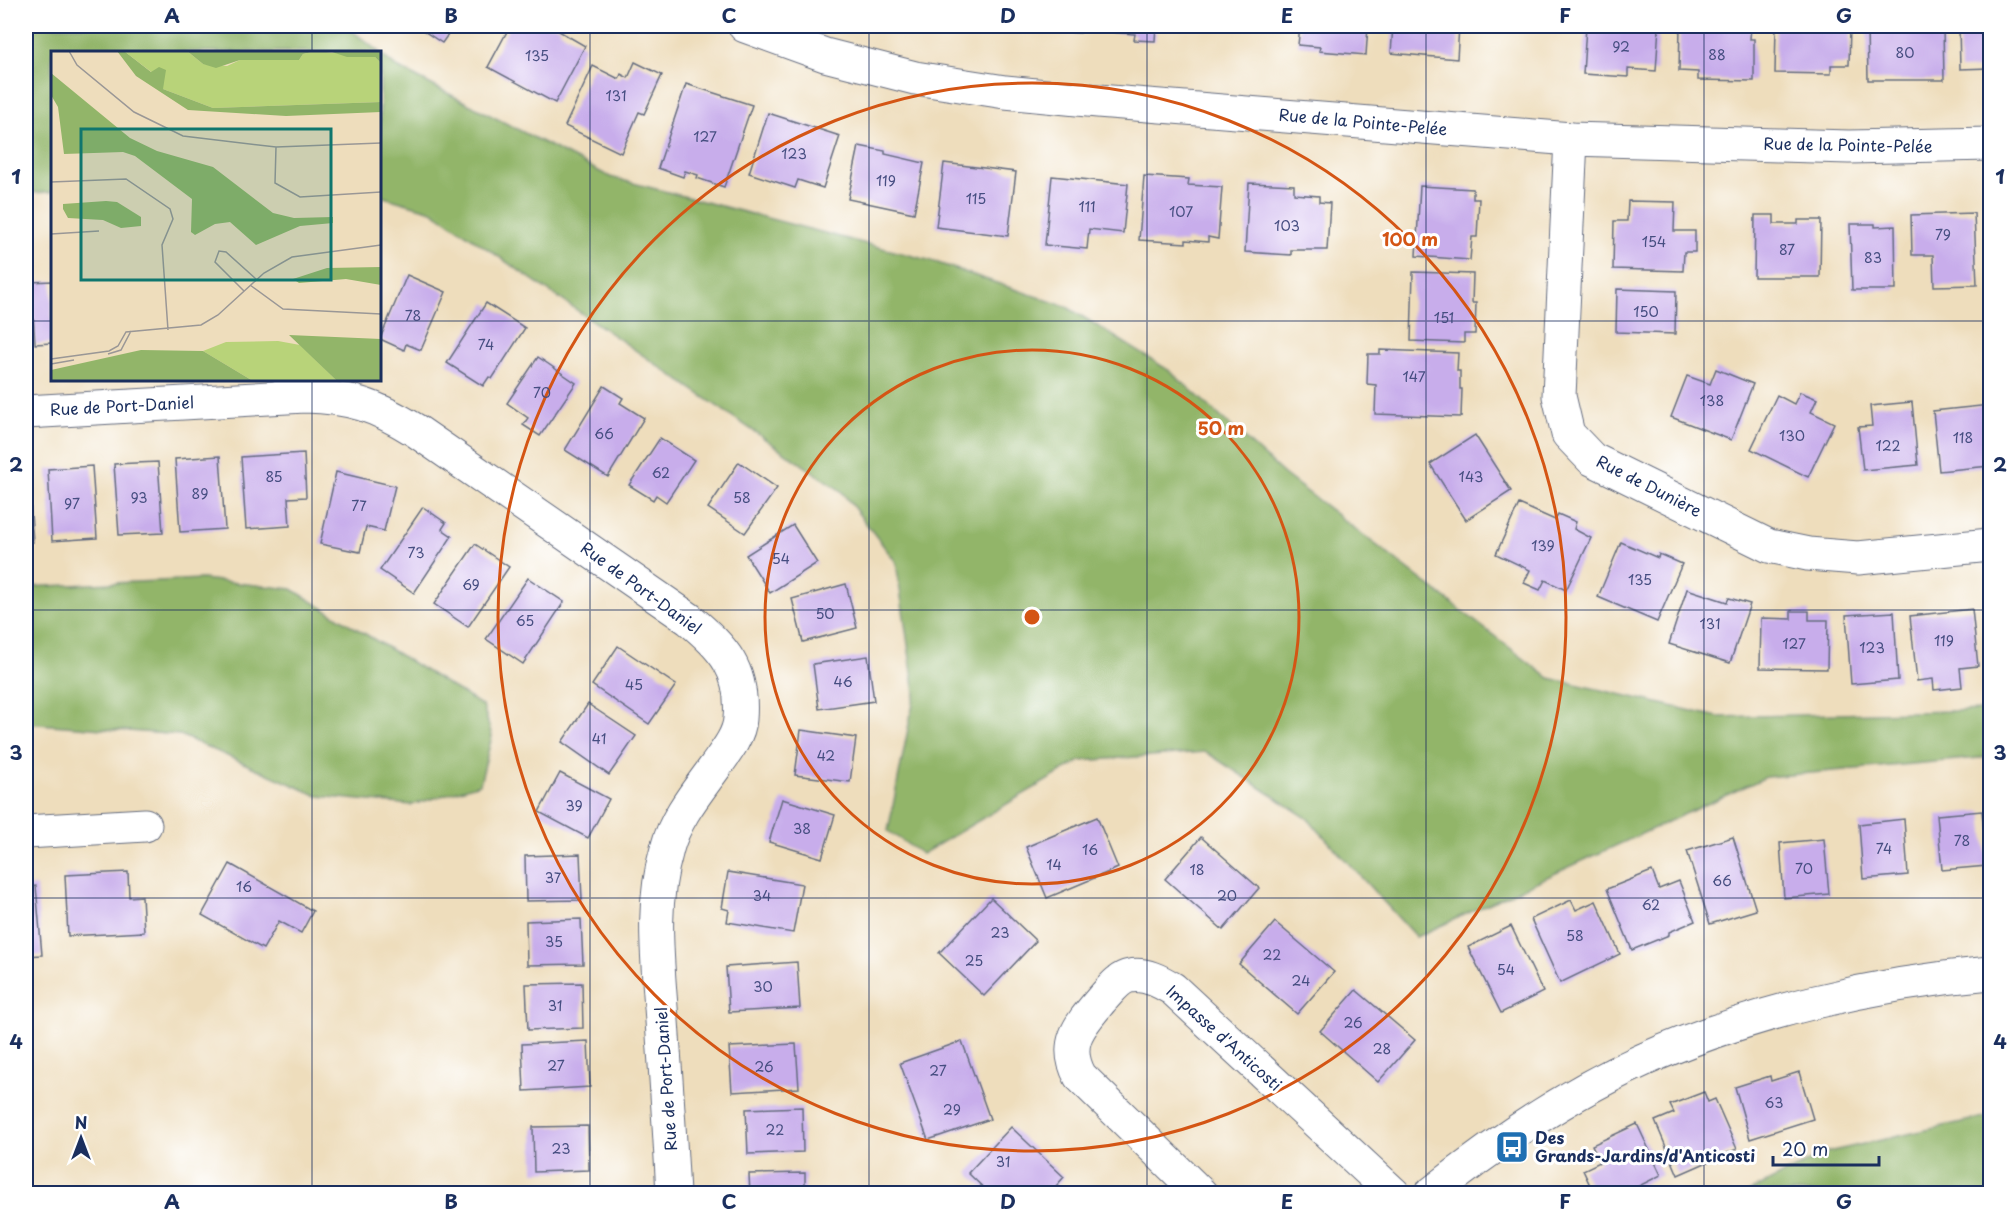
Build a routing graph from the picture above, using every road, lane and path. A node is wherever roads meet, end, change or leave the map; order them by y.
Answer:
1 (745, 26) edge
2 (1571, 139) junction
3 (1990, 144) edge
4 (26, 412) edge
5 (1990, 546) edge
6 (145, 825) dead end
7 (26, 832) edge
8 (1990, 973) edge
9 (674, 1194) edge
10 (1201, 1194) edge
11 (1394, 1194) edge
12 (1431, 1194) edge

1 - 2 street, Rue de la Pointe-Pelée
2 - 3 street, Rue de la Pointe-Pelée
2 - 5 street, Rue de Dunière
4 - 9 street, Rue de Port-Daniel
6 - 7 street
8 - 12 street
10 - 11 street, Impasse d'Anticosti

